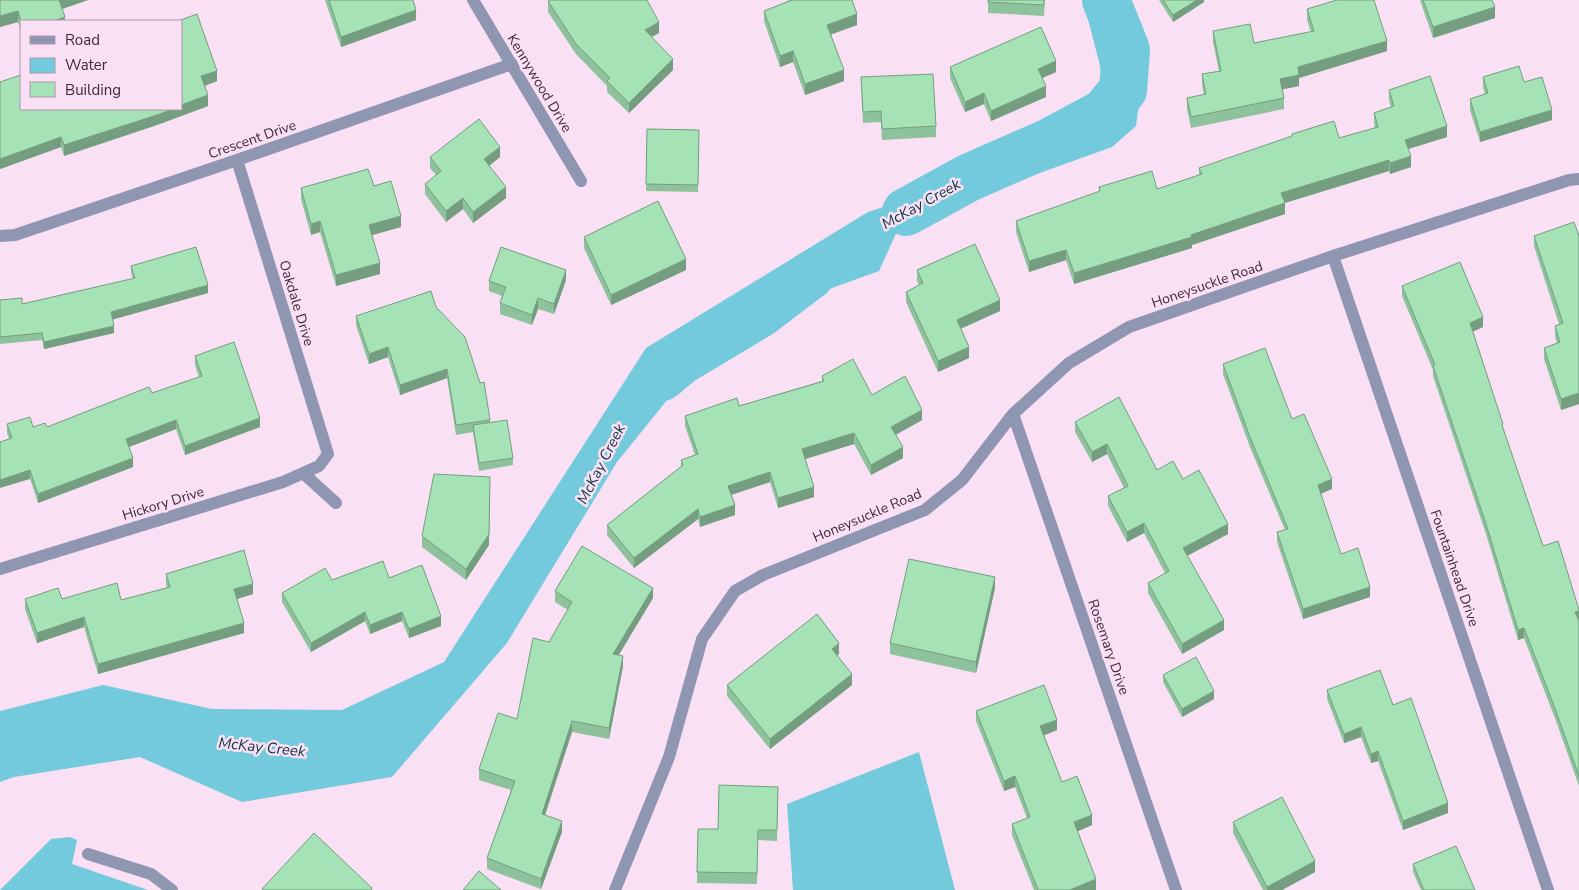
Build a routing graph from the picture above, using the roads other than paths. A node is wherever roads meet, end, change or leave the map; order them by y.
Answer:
1 (473, 0) edge
2 (512, 64) junction
3 (237, 160) junction
4 (1579, 179) edge
5 (581, 181) dead end
6 (0, 236) edge
7 (1334, 256) junction
8 (1013, 414) junction
9 (328, 454) joint
10 (303, 473) junction
11 (336, 503) dead end
12 (0, 569) edge
13 (88, 854) dead end
14 (172, 890) edge
15 (615, 890) edge
16 (1176, 890) edge
17 (1548, 890) edge

1 - 2 street, Kennywood Drive
2 - 3 street, Crescent Drive
2 - 5 street, Kennywood Drive
3 - 6 street, Crescent Drive
3 - 9 street, Oakdale Drive
4 - 7 street, Honeysuckle Road
7 - 8 street, Honeysuckle Road
7 - 17 street, Fountainhead Drive
8 - 15 street, Honeysuckle Road
8 - 16 street, Rosemary Drive
9 - 10 street, Hickory Drive
10 - 11 street
10 - 12 street, Hickory Drive
13 - 14 street

